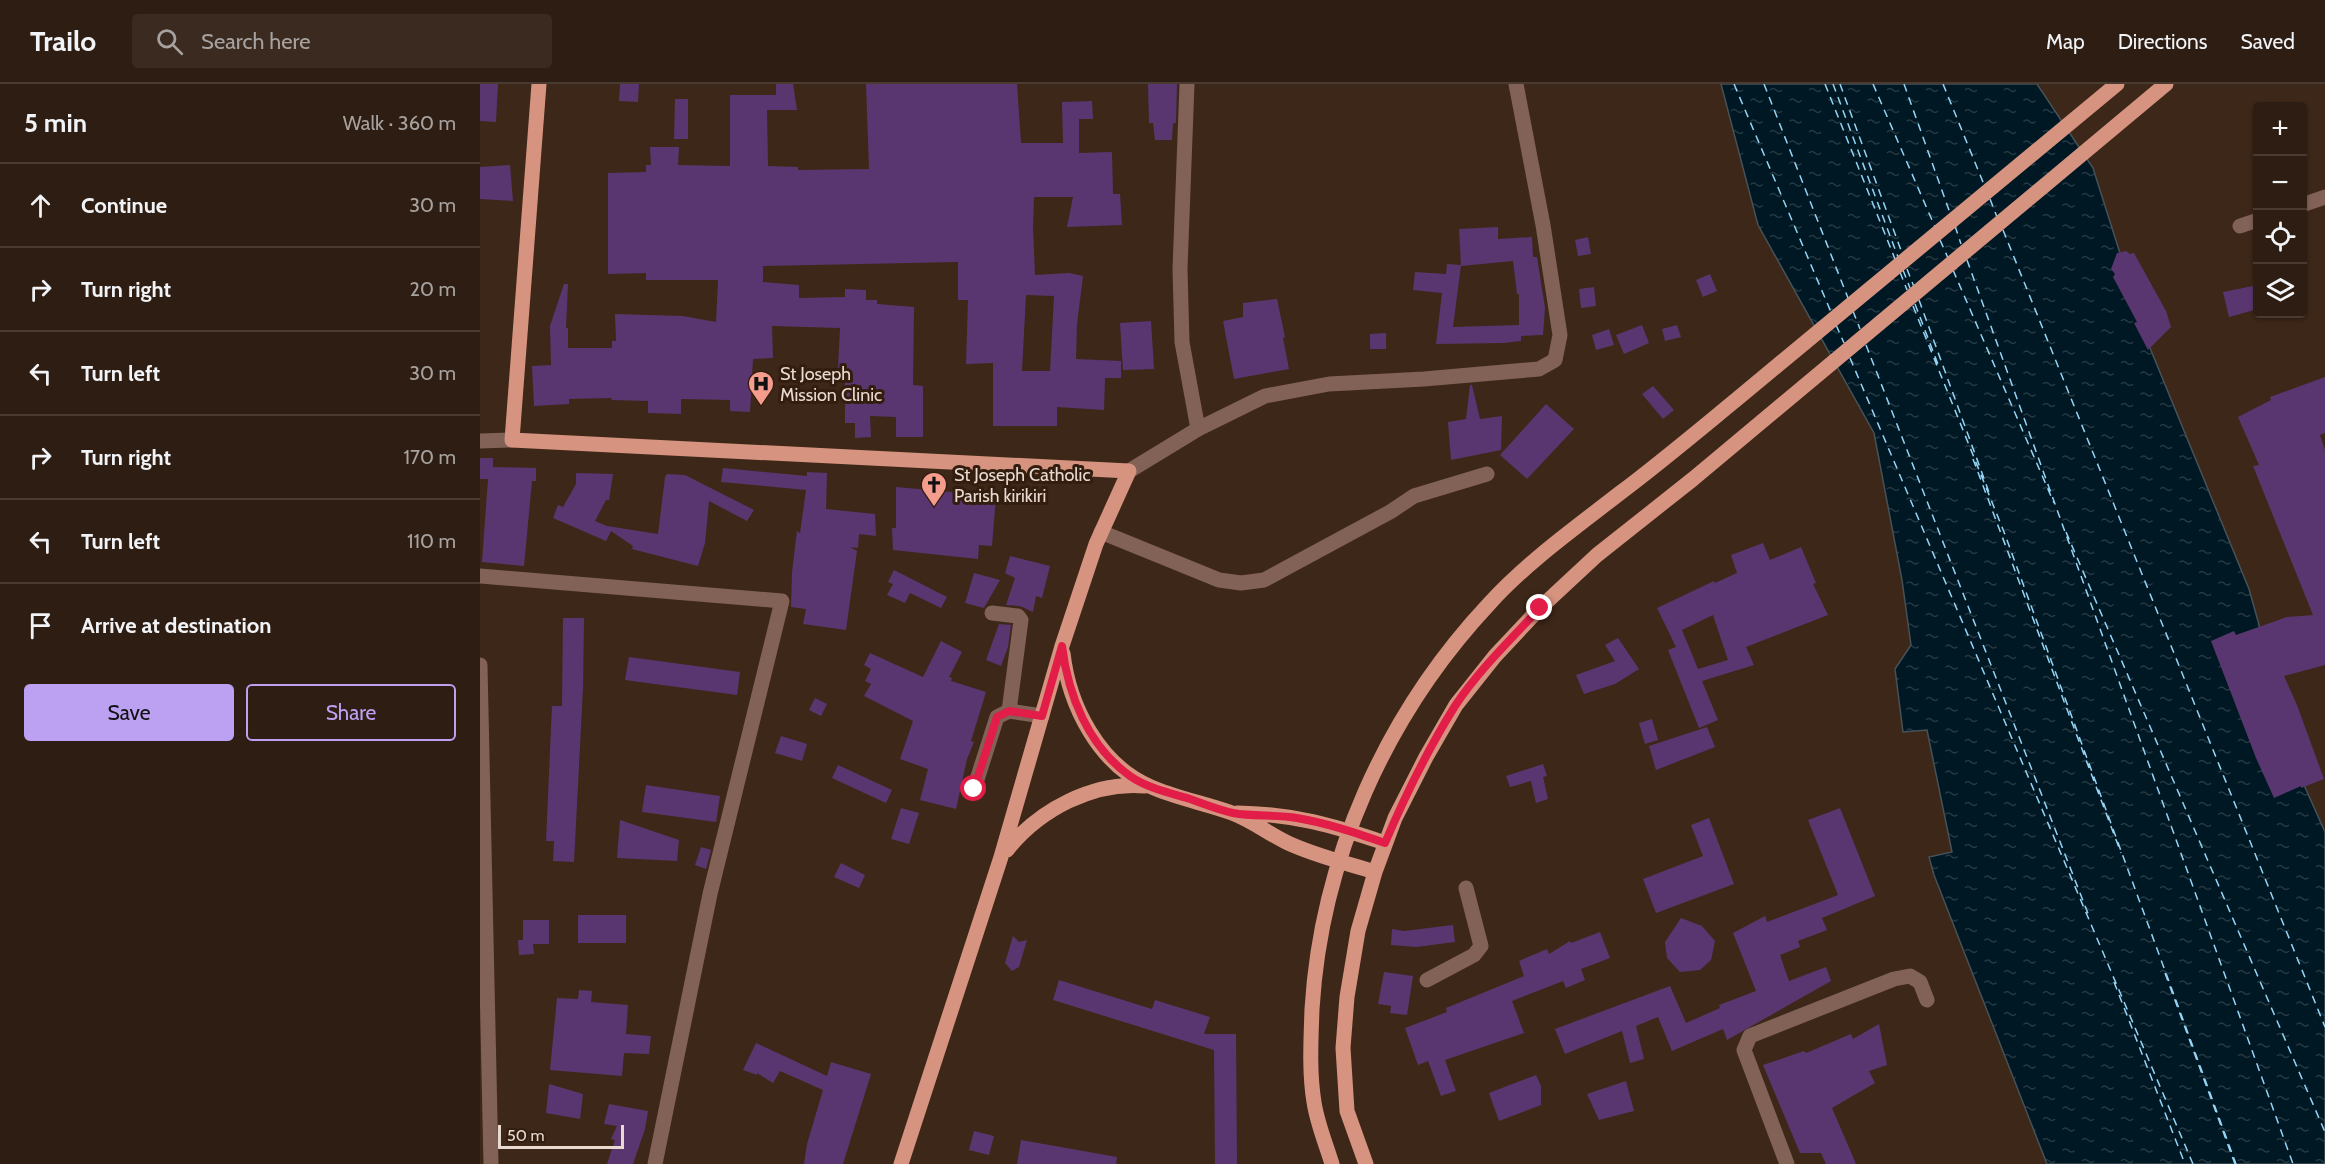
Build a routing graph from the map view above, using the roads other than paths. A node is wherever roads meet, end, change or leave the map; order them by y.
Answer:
1 (539, 84) edge
2 (1187, 84) edge
3 (1516, 84) edge
4 (2117, 84) edge
5 (2166, 84) edge
6 (2325, 197) edge
7 (2307, 203) edge
8 (2253, 222) edge
9 (2240, 226) dead end
10 (1198, 429) junction
11 (512, 440) junction
12 (480, 441) edge
13 (1129, 471) junction
14 (1487, 474) dead end
15 (1101, 532) junction
16 (480, 576) edge
17 (992, 613) dead end
18 (1062, 646) junction
19 (480, 665) edge
20 (1009, 711) junction
21 (1042, 716) junction
22 (1150, 787) junction
23 (974, 789) dead end
24 (1234, 813) junction
25 (1351, 831) junction
26 (1385, 843) junction
27 (1001, 857) junction
28 (1340, 861) junction
29 (1375, 872) junction
30 (1466, 888) dead end
31 (1427, 980) dead end
32 (1927, 1000) dead end
33 (491, 1164) edge
34 (655, 1164) edge
35 (901, 1164) edge
36 (1332, 1164) edge
37 (1366, 1164) edge
38 (1787, 1164) edge

1 - 11 main road
2 - 10 street
3 - 10 street
4 - 25 main road
5 - 26 main road
6 - 7 street
8 - 9 street
10 - 13 street
11 - 12 street
11 - 13 main road
13 - 15 main road
14 - 15 street
15 - 18 main road
16 - 34 street
17 - 20 street
18 - 21 main road
18 - 22 main road
19 - 33 street
20 - 21 street
20 - 23 street
21 - 27 main road
22 - 24 main road
22 - 27 main road
24 - 25 main road
24 - 28 main road
25 - 26 main road
25 - 28 main road
26 - 29 main road
27 - 35 main road
28 - 29 main road
28 - 36 main road
29 - 37 main road
30 - 31 street
32 - 38 street

